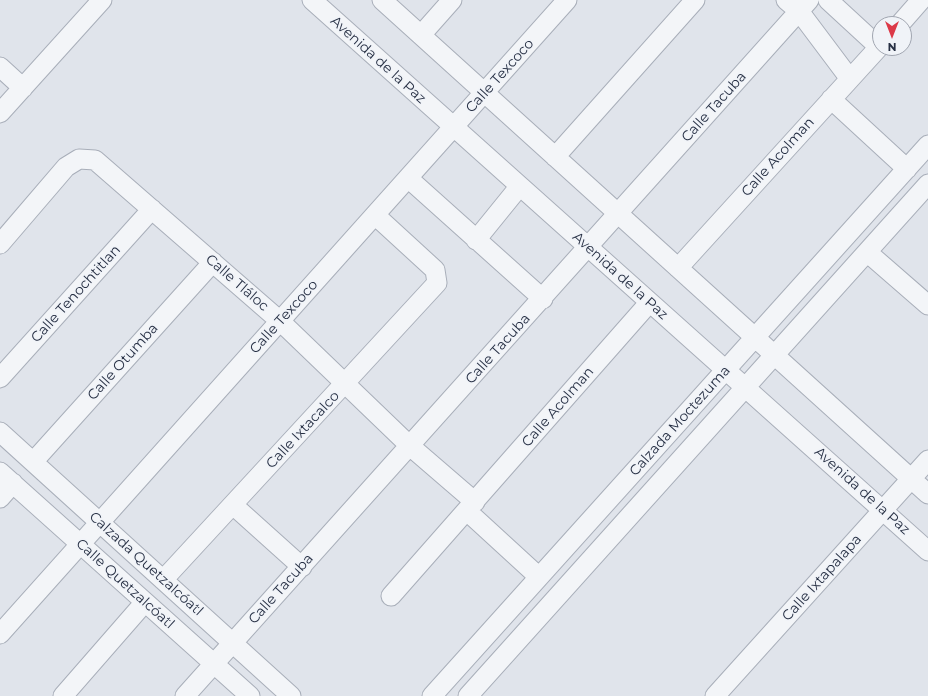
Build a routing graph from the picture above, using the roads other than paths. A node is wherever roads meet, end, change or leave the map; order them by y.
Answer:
1 (102, 0) edge
2 (312, 0) edge
3 (382, 0) edge
4 (452, 0) edge
5 (568, 0) edge
6 (695, 0) edge
7 (828, 0) edge
8 (921, 0) edge
9 (798, 4) edge
10 (907, 16) edge
11 (421, 35) junction
12 (872, 39) edge
13 (872, 55) edge
14 (0, 67) edge
15 (850, 79) junction
16 (23, 88) junction
17 (484, 93) junction
18 (830, 100) junction
19 (0, 113) edge
20 (453, 128) junction
21 (928, 145) edge
22 (555, 157) junction
23 (907, 169) junction
24 (408, 178) junction
25 (928, 184) edge
26 (519, 187) junction
27 (152, 209) junction
28 (375, 215) junction
29 (619, 215) junction
30 (476, 240) junction
31 (0, 244) edge
32 (588, 248) junction
33 (867, 252) junction
34 (213, 262) junction
35 (678, 268) junction
36 (543, 299) junction
37 (650, 303) junction
38 (928, 305) edge
39 (280, 321) junction
40 (755, 338) junction
41 (774, 355) junction
42 (726, 369) junction
43 (0, 378) edge
44 (345, 384) junction
45 (746, 387) junction
46 (0, 432) edge
47 (410, 446) junction
48 (928, 460) edge
49 (33, 462) junction
50 (6, 478) edge
51 (911, 479) junction
52 (928, 494) edge
53 (0, 498) edge
54 (233, 505) junction
55 (471, 506) junction
56 (884, 509) junction
57 (100, 523) junction
58 (81, 544) junction
59 (928, 551) edge
60 (302, 567) junction
61 (539, 577) junction
62 (163, 580) junction
63 (391, 596) dead end
64 (145, 602) junction
65 (0, 634) edge
66 (233, 643) junction
67 (214, 664) junction
68 (63, 696) edge
69 (185, 696) edge
70 (250, 696) edge
71 (291, 696) edge
72 (432, 696) edge
73 (468, 696) edge
74 (715, 696) edge

1 - 16 street
2 - 20 street, Avenida de la Paz
3 - 11 street
4 - 11 street
5 - 17 street, Calle Texcoco
6 - 22 street
7 - 12 street, Calle Acolman
8 - 10 street
9 - 15 street
9 - 29 street, Calle Tacuba
11 - 17 street
13 - 15 street, Calle Acolman
14 - 16 street
15 - 18 street, Calle Acolman
16 - 19 street
17 - 20 street, Calle Texcoco
17 - 22 street
18 - 23 street
18 - 35 street, Calle Acolman
20 - 24 street, Calle Texcoco
20 - 26 street, Avenida de la Paz
21 - 23 street, Calzada Moctezuma
22 - 29 street
23 - 40 street, Calzada Moctezuma
24 - 28 street, Calle Texcoco
24 - 30 street
25 - 33 street, Calzada Moctezuma
26 - 30 street
26 - 32 street, Avenida de la Paz
27 - 31 street, Calle Tláloc
27 - 34 street, Calle Tláloc
27 - 43 street, Calle Tenochtitlan
28 - 39 street, Calle Texcoco
28 - 44 street, Calle Ixtacalco
29 - 32 street, Calle Tacuba
29 - 35 street
30 - 36 street
32 - 36 street, Calle Tacuba
32 - 37 street, Avenida de la Paz
33 - 38 street
33 - 41 street, Calzada Moctezuma
34 - 39 street, Calle Tláloc
34 - 49 street, Calle Otumba
35 - 40 street
36 - 47 street, Calle Tacuba
37 - 42 street, Avenida de la Paz
37 - 55 street, Calle Acolman
39 - 44 street, Calle Tláloc
39 - 57 street, Calle Texcoco
40 - 41 street
40 - 42 street, Calzada Moctezuma
41 - 45 street, Calzada Moctezuma
41 - 51 street
42 - 45 street, Avenida de la Paz
42 - 61 street, Calzada Moctezuma
44 - 47 street, Calle Tláloc
44 - 54 street, Calle Ixtacalco
45 - 56 street, Avenida de la Paz
45 - 73 street, Calzada Moctezuma
46 - 49 street, Calzada Quetzalcóatl
47 - 55 street, Calle Tláloc
47 - 60 street, Calle Tacuba
48 - 51 street, Calle Ixtapalapa
49 - 57 street, Calzada Quetzalcóatl
50 - 53 street
50 - 58 street, Calle Quetzalcóatl
51 - 52 street
51 - 56 street, Calle Ixtapalapa
54 - 60 street
54 - 62 street, Calle Ixtacalco
55 - 61 street, Calle Tláloc
55 - 63 street, Calle Acolman
56 - 59 street, Avenida de la Paz
56 - 74 street, Calle Ixtapalapa
57 - 58 street, Calle Texcoco
57 - 62 street, Calzada Quetzalcóatl
58 - 64 street, Calle Quetzalcóatl
58 - 65 street, Calle Texcoco
60 - 66 street, Calle Tacuba
61 - 72 street, Calzada Moctezuma
62 - 66 street, Calzada Quetzalcóatl
64 - 67 street, Calle Quetzalcóatl
64 - 68 street
66 - 67 street, Calle Tacuba
66 - 71 street, Calzada Quetzalcóatl
67 - 69 street, Calle Tacuba
67 - 70 street, Calle Quetzalcóatl

